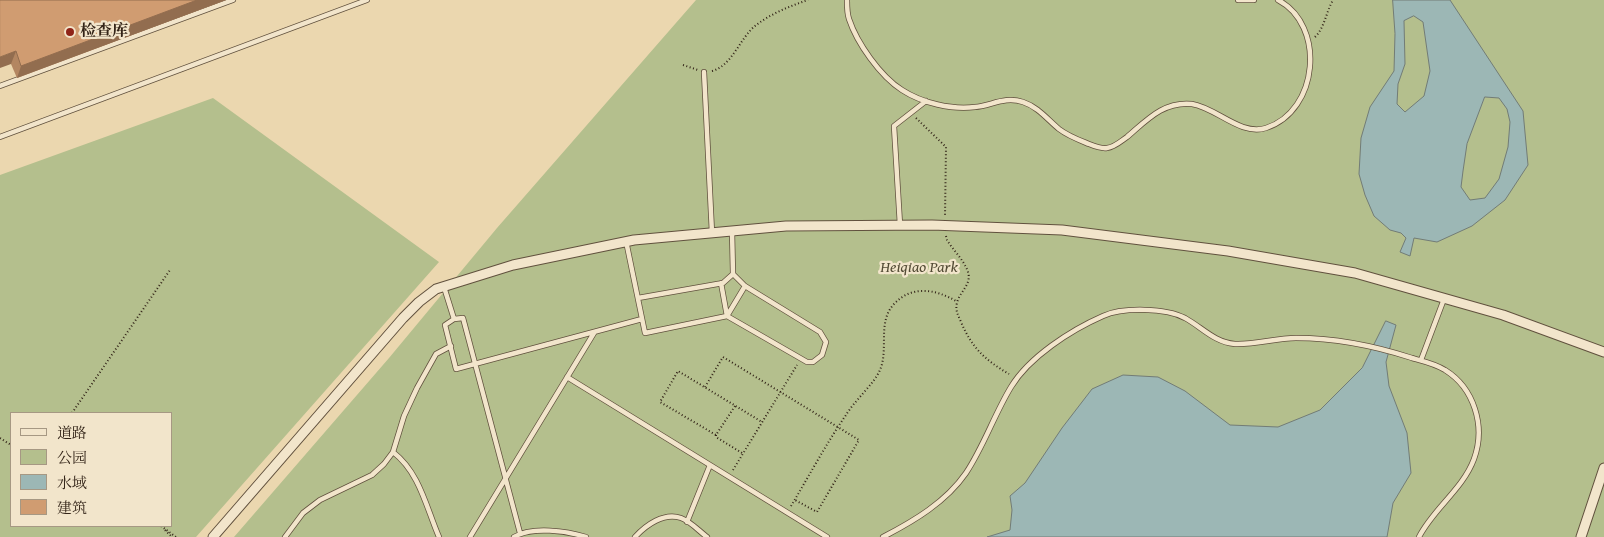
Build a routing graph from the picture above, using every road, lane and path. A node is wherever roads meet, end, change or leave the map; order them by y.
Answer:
1 (233, 0) edge
2 (368, 0) edge
3 (808, 0) edge
4 (847, 0) edge
5 (1238, 0) edge
6 (1254, 0) edge
7 (1278, 0) edge
8 (1333, 0) edge
9 (1308, 40) junction
10 (683, 65) dead end
11 (704, 72) junction
12 (0, 86) edge
13 (926, 101) junction
14 (911, 113) junction
15 (0, 136) edge
16 (900, 225) junction
17 (944, 226) junction
18 (732, 231) junction
19 (712, 233) junction
20 (626, 242) junction
21 (170, 270) dead end
22 (733, 274) junction
23 (721, 283) junction
24 (744, 286) junction
25 (444, 287) junction
26 (638, 298) junction
27 (1444, 299) junction
28 (957, 301) junction
29 (727, 316) junction
30 (454, 319) junction
31 (642, 319) junction
32 (594, 333) junction
33 (450, 346) junction
34 (1604, 352) edge
35 (801, 359) junction
36 (1421, 360) junction
37 (475, 364) junction
38 (567, 377) junction
39 (1017, 379) junction
40 (705, 388) junction
41 (780, 392) junction
42 (735, 406) junction
43 (73, 412) edge
44 (762, 422) junction
45 (838, 427) junction
46 (716, 435) junction
47 (393, 452) junction
48 (743, 454) junction
49 (710, 465) junction
50 (1604, 468) edge
51 (729, 477) junction
52 (505, 479) junction
53 (795, 500) junction
54 (788, 513) junction
55 (687, 522) junction
56 (162, 527) edge
57 (162, 527) edge
58 (520, 534) junction
59 (172, 537) edge
60 (176, 537) edge
61 (213, 537) edge
62 (285, 537) edge
63 (439, 537) edge
64 (470, 537) edge
65 (514, 537) edge
66 (586, 537) edge
67 (635, 537) edge
68 (707, 537) edge
69 (827, 537) edge
70 (884, 537) edge
71 (1419, 537) edge
72 (1581, 537) edge

1 - 12 lane
2 - 15 lane
3 - 11 path
4 - 13 lane
5 - 6 lane
7 - 9 lane
8 - 9 path
9 - 13 lane
10 - 11 path
11 - 19 lane
13 - 14 lane
14 - 16 lane
14 - 17 path
16 - 17 street
16 - 18 street
17 - 27 street
17 - 28 path
18 - 19 street
18 - 22 lane
19 - 20 street
20 - 25 street
20 - 26 lane
21 - 43 path
22 - 23 lane
22 - 24 lane
23 - 26 lane
23 - 29 lane
24 - 29 lane
24 - 35 lane
25 - 30 lane
25 - 61 street
26 - 31 lane
27 - 34 street
27 - 36 lane
28 - 39 path
28 - 45 path
29 - 31 lane
29 - 35 lane
30 - 33 lane
30 - 37 lane
31 - 32 lane
32 - 37 lane
32 - 38 lane
33 - 37 lane
33 - 47 lane
35 - 41 path
36 - 39 lane
36 - 71 lane
37 - 52 lane
38 - 49 lane
38 - 52 lane
39 - 70 lane
40 - 41 path
40 - 42 path
40 - 46 path
41 - 44 path
41 - 45 path
42 - 44 path
42 - 46 path
44 - 48 path
45 - 53 path
45 - 53 path
46 - 48 path
47 - 62 lane
47 - 63 lane
48 - 51 path
49 - 51 lane
49 - 55 lane
50 - 72 street
51 - 54 lane
52 - 58 lane
52 - 64 lane
53 - 54 path
54 - 69 lane
55 - 67 lane
55 - 68 lane
56 - 59 path
57 - 60 path
58 - 65 lane
58 - 66 lane

